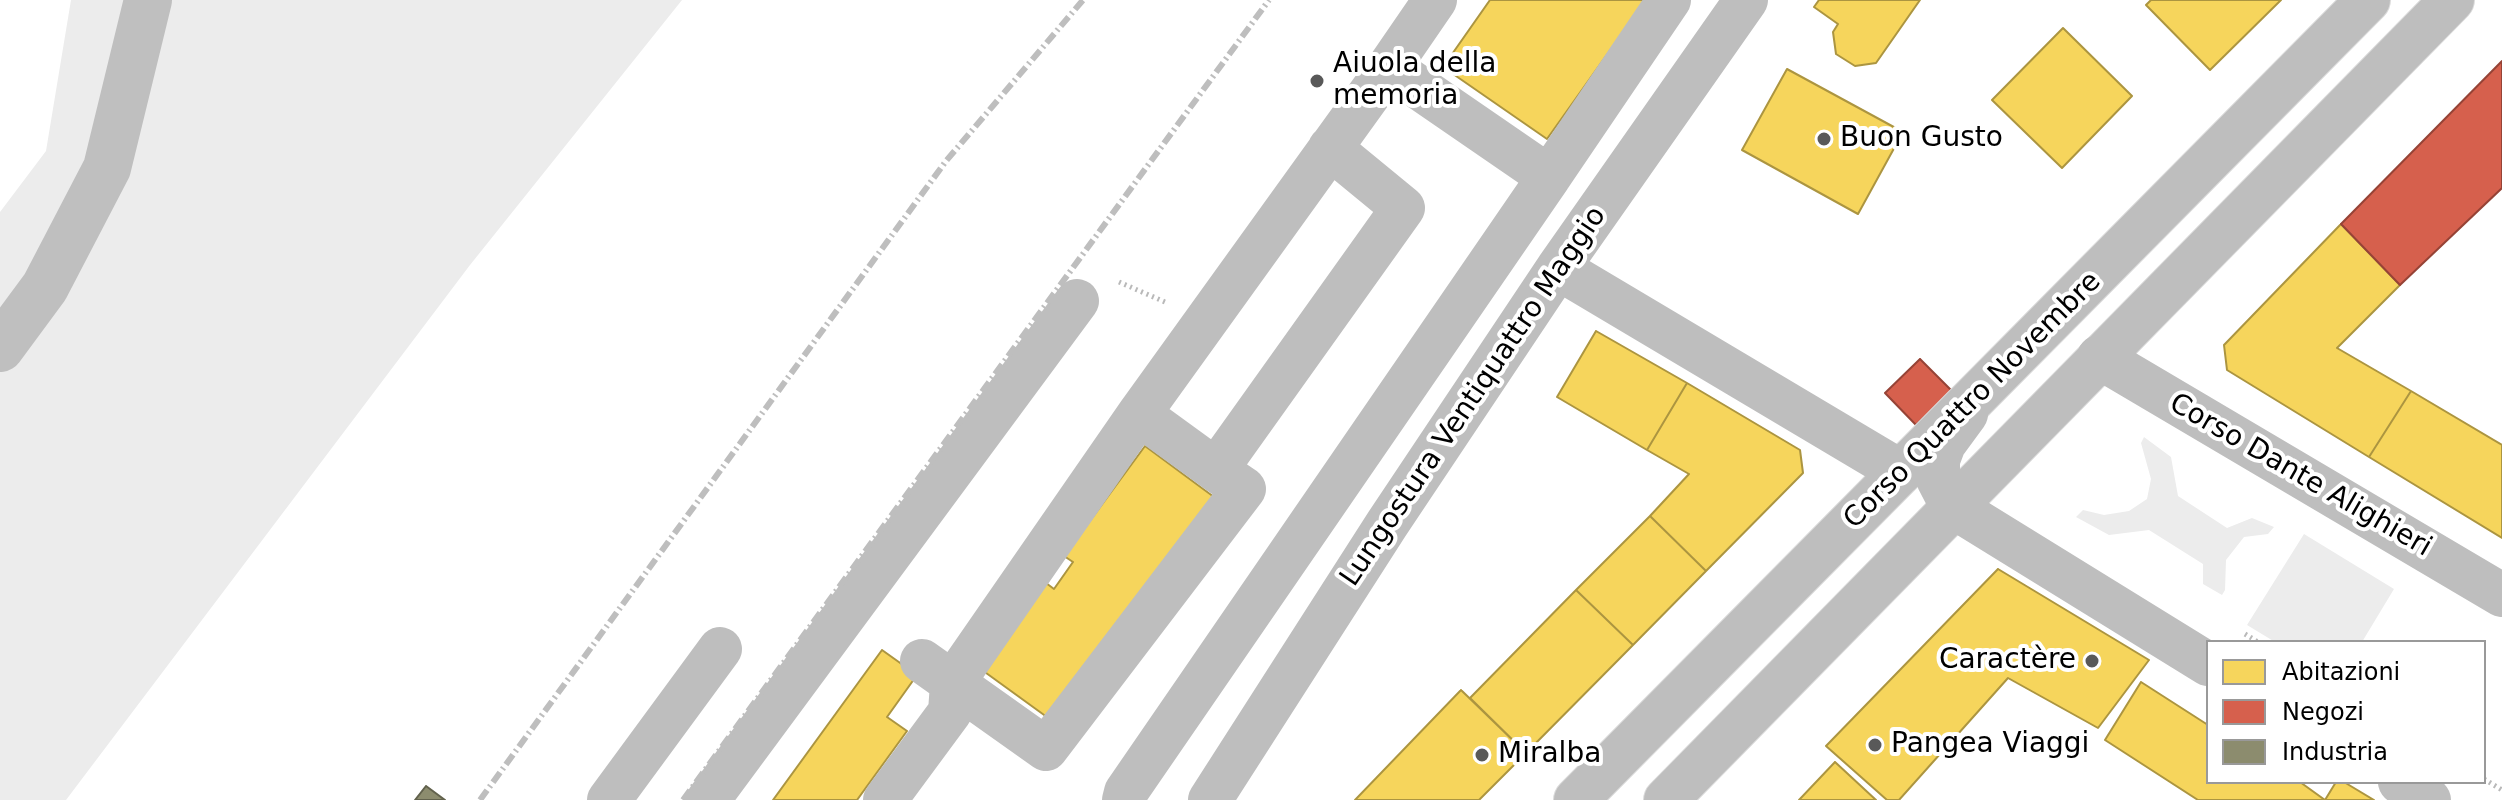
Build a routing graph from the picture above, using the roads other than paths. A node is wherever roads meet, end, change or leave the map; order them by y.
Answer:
1 (1435, 0) edge
2 (1669, 0) edge
3 (1746, 0) edge
4 (2368, 0) edge
5 (2452, 0) edge
6 (1389, 67) junction
7 (1330, 148) junction
8 (1549, 177) junction
9 (1558, 268) junction
10 (1077, 301) road end
11 (2099, 357) junction
12 (1984, 389) junction
13 (1139, 414) junction
14 (1216, 470) junction
15 (1901, 472) junction
16 (1952, 506) junction
17 (2502, 595) edge
18 (720, 649) dead end
19 (2206, 663) edge
20 (937, 672) junction
21 (2403, 784) edge
22 (609, 800) edge
23 (708, 800) edge
24 (885, 800) edge
25 (1124, 800) edge
26 (1210, 800) edge
27 (1576, 800) edge
28 (1666, 800) edge
29 (2429, 800) edge

1 - 6 street
2 - 8 street
3 - 9 street, Lungostura Ventiquattro Maggio
4 - 12 street, Corso Quattro Novembre
5 - 11 street, Corso Quattro Novembre
6 - 7 street
6 - 8 street
7 - 13 street
7 - 14 street
8 - 25 street
9 - 15 street
9 - 26 street, Lungostura Ventiquattro Maggio
10 - 23 street
11 - 16 street, Corso Quattro Novembre
11 - 17 street, Corso Dante Alighieri
12 - 15 street, Corso Quattro Novembre
12 - 16 street
13 - 14 street
13 - 20 street
14 - 20 street
15 - 27 street, Corso Quattro Novembre
16 - 19 street
16 - 28 street, Corso Quattro Novembre
18 - 22 street
20 - 24 street
21 - 29 street

